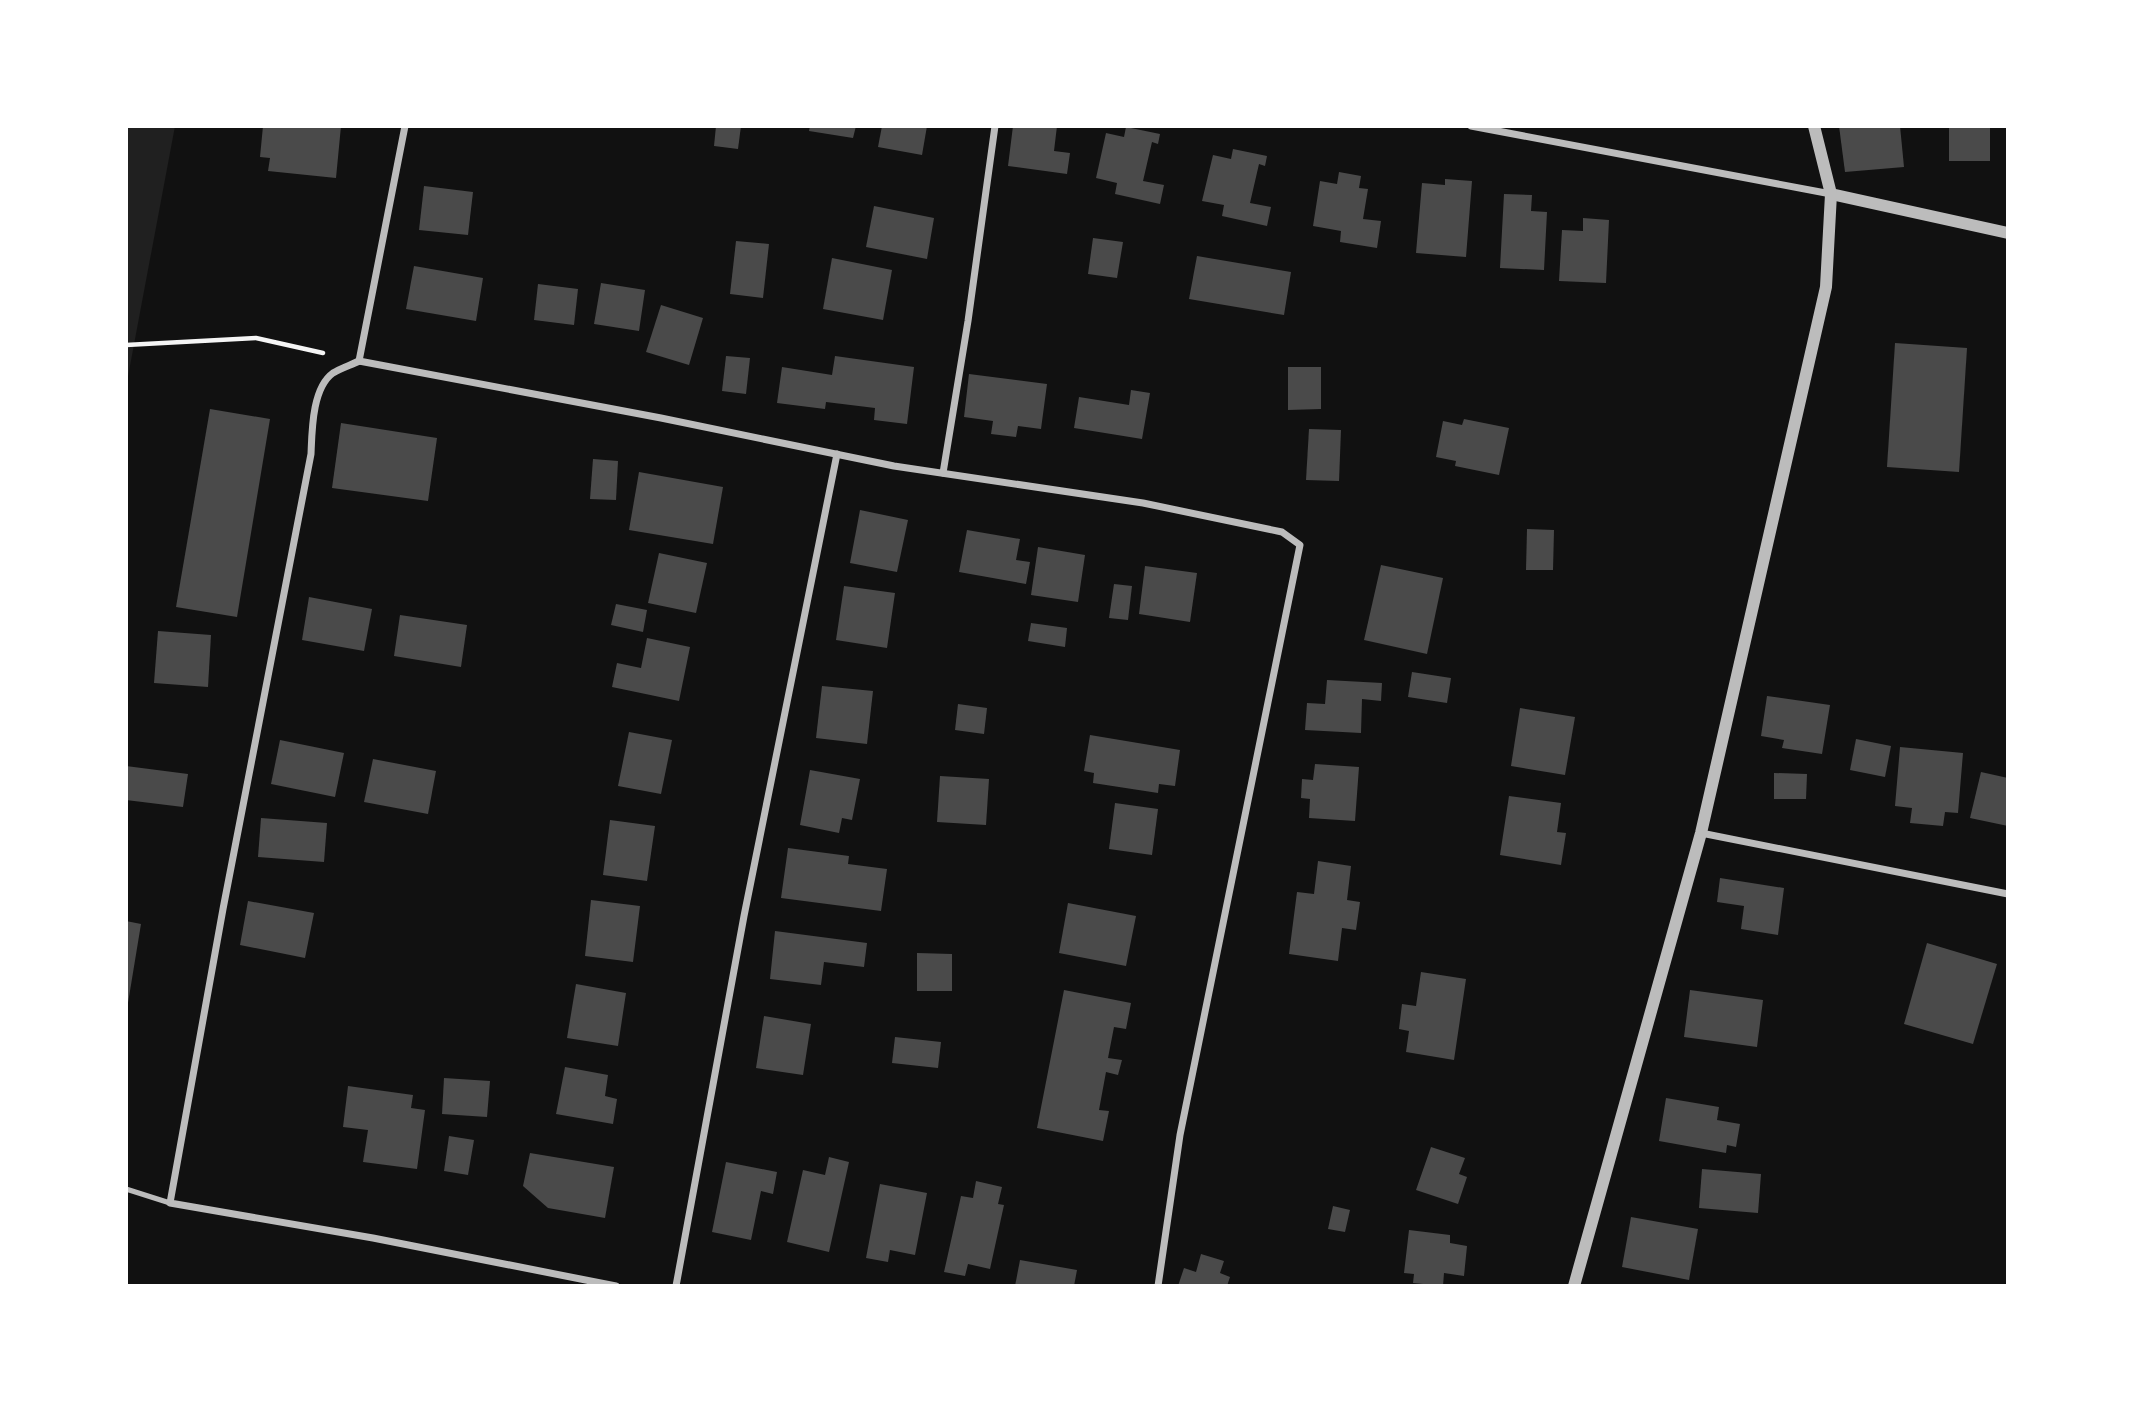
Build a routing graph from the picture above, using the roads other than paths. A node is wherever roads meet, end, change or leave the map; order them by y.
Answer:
1 (405, 126) edge
2 (995, 126) edge
3 (1471, 126) edge
4 (1814, 126) edge
5 (1831, 194) junction
6 (2008, 233) edge
7 (359, 361) junction
8 (837, 454) junction
9 (943, 473) junction
10 (1701, 833) junction
11 (2008, 894) edge
12 (126, 1189) edge
13 (170, 1203) junction
14 (616, 1286) edge
15 (676, 1286) edge
16 (1158, 1286) edge
17 (1574, 1286) edge

1 - 7 street
2 - 9 street
3 - 5 street
4 - 5 street
5 - 6 street
5 - 10 street
7 - 8 street
7 - 13 street
8 - 9 street
8 - 15 street
9 - 16 street
10 - 11 street
10 - 17 street
12 - 13 lane
13 - 14 street

